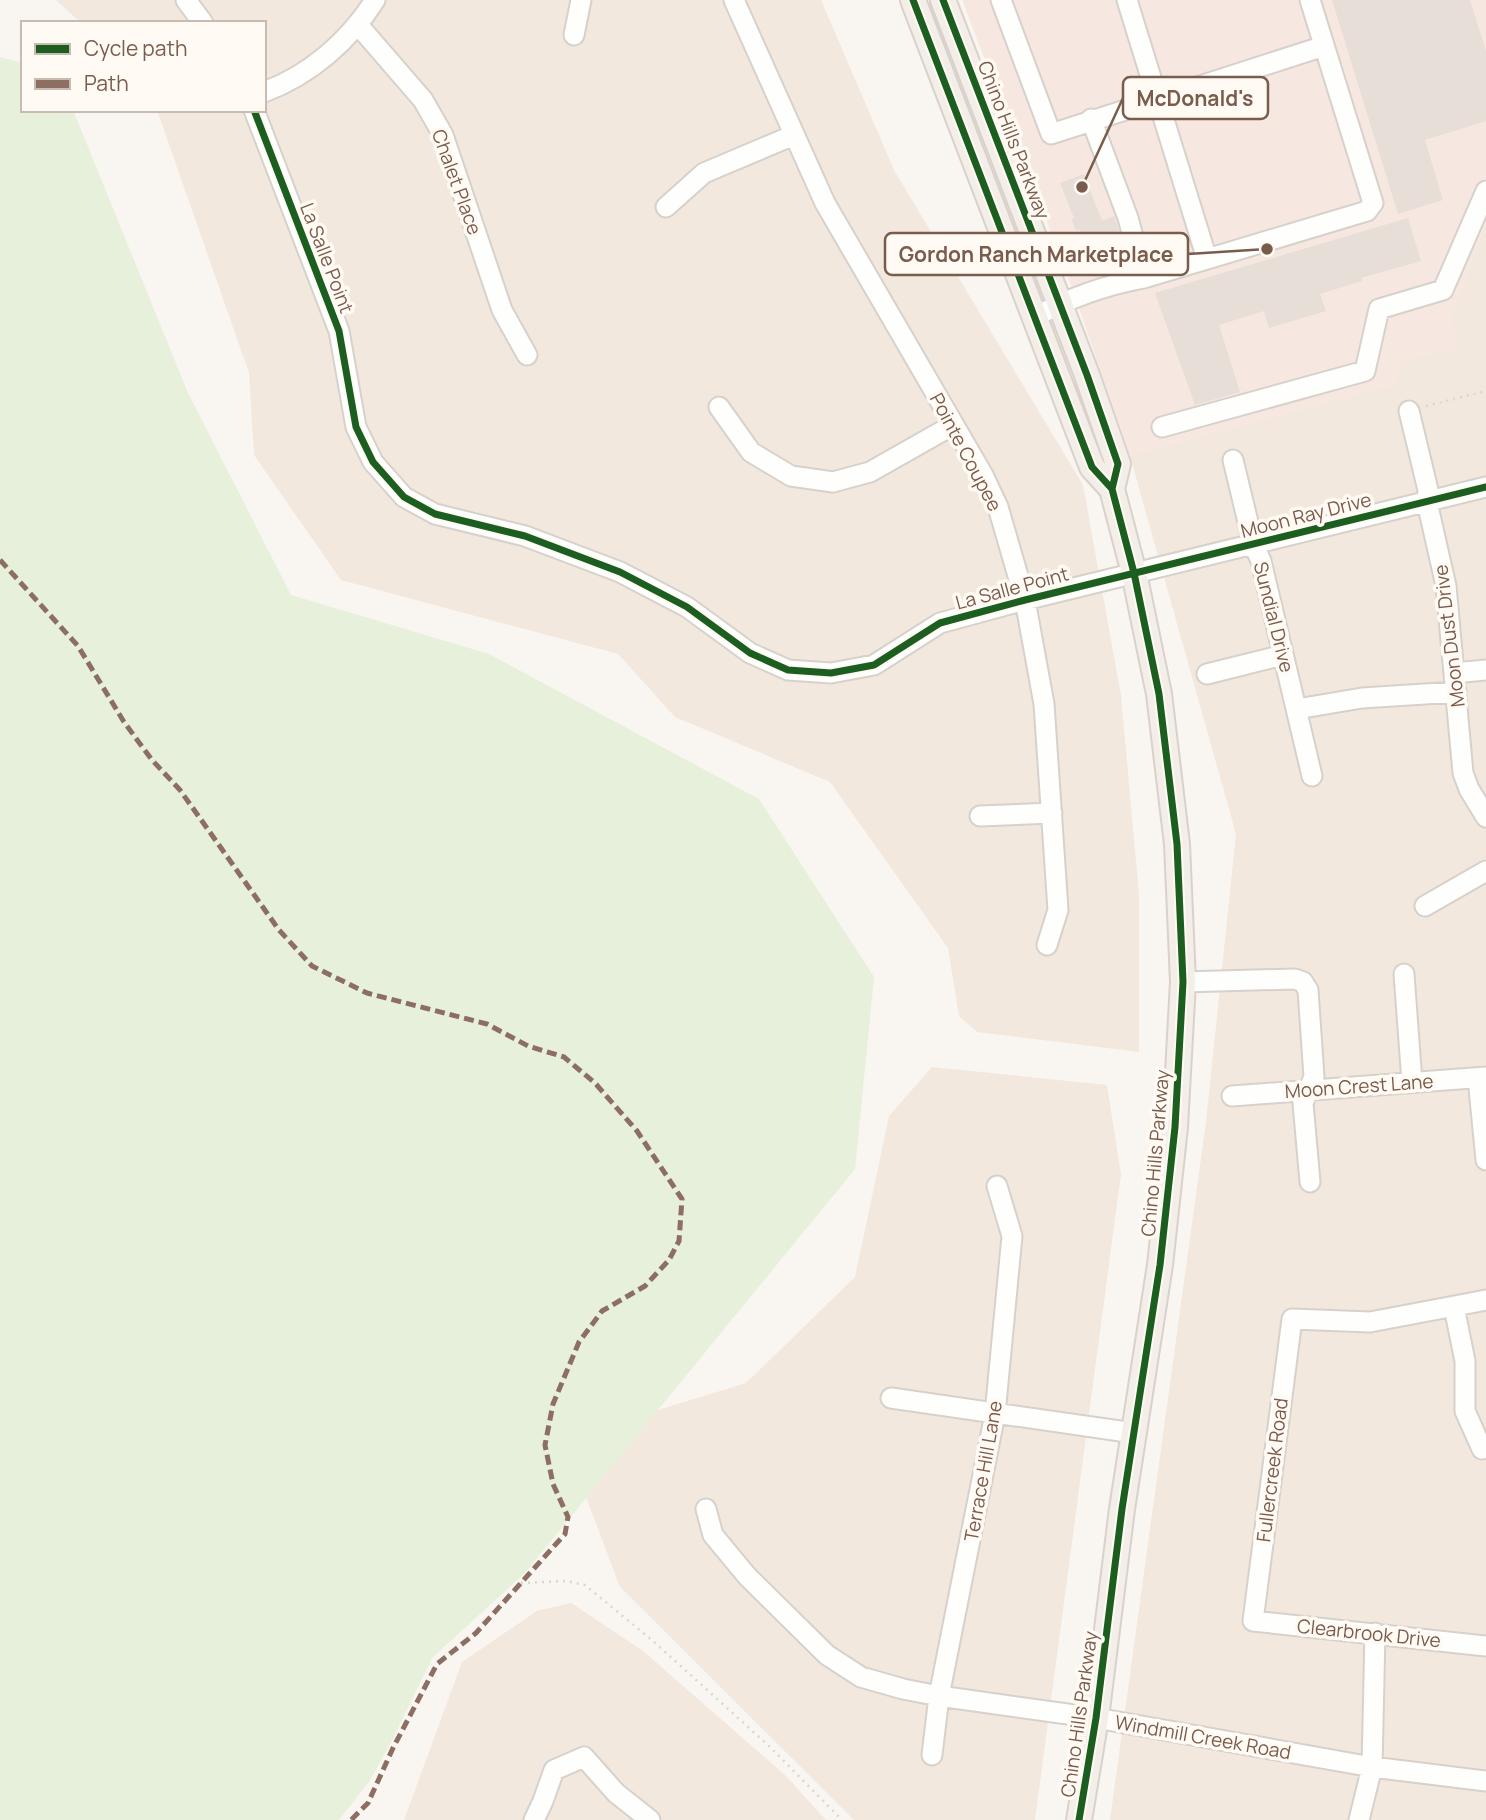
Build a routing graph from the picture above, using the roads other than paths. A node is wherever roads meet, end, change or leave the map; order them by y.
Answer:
1 (186, 0) edge
2 (375, 0) edge
3 (580, 0) edge
4 (734, 0) edge
5 (913, 0) edge
6 (943, 0) edge
7 (1002, 0) edge
8 (1127, 0) edge
9 (1310, 0) edge
10 (202, 21) edge
11 (359, 26) junction
12 (574, 35) dead end
13 (1324, 46) junction
14 (266, 91) edge
15 (1157, 99) junction
16 (255, 112) edge
17 (1091, 119) junction
18 (794, 135) junction
19 (1486, 191) edge
20 (666, 207) dead end
21 (1207, 259) junction
22 (1144, 278) junction
23 (1060, 303) junction
24 (1035, 317) junction
25 (527, 355) dead end
26 (719, 407) dead end
27 (1409, 411) road end
28 (953, 425) junction
29 (1162, 426) dead end
30 (1233, 460) dead end
31 (1486, 487) edge
32 (1112, 489) junction
33 (1427, 502) junction
34 (1253, 543) junction
35 (1134, 573) junction
36 (1025, 600) junction
37 (1283, 655) junction
38 (1486, 670) edge
39 (1207, 674) dead end
40 (1455, 682) junction
41 (1297, 709) junction
42 (1312, 776) dead end
43 (1052, 813) junction
44 (980, 816) dead end
45 (1486, 817) edge
46 (1486, 871) edge
47 (1425, 906) dead end
48 (1047, 945) dead end
49 (1404, 974) dead end
50 (1183, 982) junction
51 (1482, 1077) edge
52 (1412, 1082) junction
53 (1310, 1090) junction
54 (1232, 1096) dead end
55 (1486, 1160) edge
56 (1310, 1182) dead end
57 (998, 1186) dead end
58 (1486, 1300) edge
59 (1454, 1307) junction
60 (891, 1398) dead end
61 (995, 1414) junction
62 (1134, 1433) junction
63 (1482, 1449) dead end
64 (706, 1509) dead end
65 (1253, 1621) joint
66 (1376, 1633) junction
67 (1486, 1646) edge
68 (939, 1696) junction
69 (1097, 1718) junction
70 (932, 1755) dead end
71 (1372, 1767) junction
72 (1486, 1782) edge
73 (534, 1820) edge
74 (650, 1820) edge
75 (1079, 1820) edge
76 (1359, 1820) edge

1 - 10 street
2 - 11 street
3 - 12 street
4 - 18 street, Pointe Coupee
5 - 24 main road, Chino Hills Parkway
6 - 23 main road, Chino Hills Parkway
7 - 17 street
8 - 15 street
9 - 13 street
11 - 14 street
11 - 25 street, Chalet Place
13 - 15 street
13 - 21 street
15 - 17 street
15 - 21 street
16 - 36 street, La Salle Point
17 - 22 street
18 - 20 street
18 - 28 street, Pointe Coupee
19 - 29 street
21 - 22 street
22 - 23 street
23 - 24 street
23 - 32 main road, Chino Hills Parkway
24 - 32 main road, Chino Hills Parkway
26 - 28 street
27 - 33 street, Moon Dust Drive
28 - 36 street, Pointe Coupee
30 - 34 street, Sundial Drive
31 - 33 street, Moon Ray Drive
32 - 35 main road, Chino Hills Parkway
33 - 34 street, Moon Ray Drive
33 - 40 street, Moon Dust Drive
34 - 35 street, Moon Ray Drive
34 - 37 street, Sundial Drive
35 - 36 street, La Salle Point
35 - 50 main road, Chino Hills Parkway
36 - 43 street, Pointe Coupee
37 - 39 street
37 - 41 street, Sundial Drive
38 - 40 street
40 - 41 street
40 - 45 street, Moon Dust Drive
41 - 42 street, Sundial Drive
43 - 44 street
43 - 48 street, Pointe Coupee
46 - 47 street
49 - 52 street
50 - 53 street
50 - 62 main road, Chino Hills Parkway
51 - 52 street, Moon Crest Lane
51 - 55 street
52 - 53 street, Moon Crest Lane
53 - 54 street, Moon Crest Lane
53 - 56 street
57 - 61 street, Terrace Hill Lane
58 - 59 street
59 - 63 street
59 - 65 street, Fullercreek Road
60 - 61 street
61 - 62 street
61 - 68 street, Terrace Hill Lane
62 - 69 main road, Chino Hills Parkway
64 - 68 street, Windmill Creek Road
65 - 66 street, Clearbrook Drive
66 - 67 street, Clearbrook Drive
66 - 71 street
68 - 69 street, Windmill Creek Road
68 - 70 street, Terrace Hill Lane
69 - 71 street, Windmill Creek Road
69 - 75 main road, Chino Hills Parkway
71 - 72 street, Windmill Creek Road
71 - 76 street
73 - 74 street

